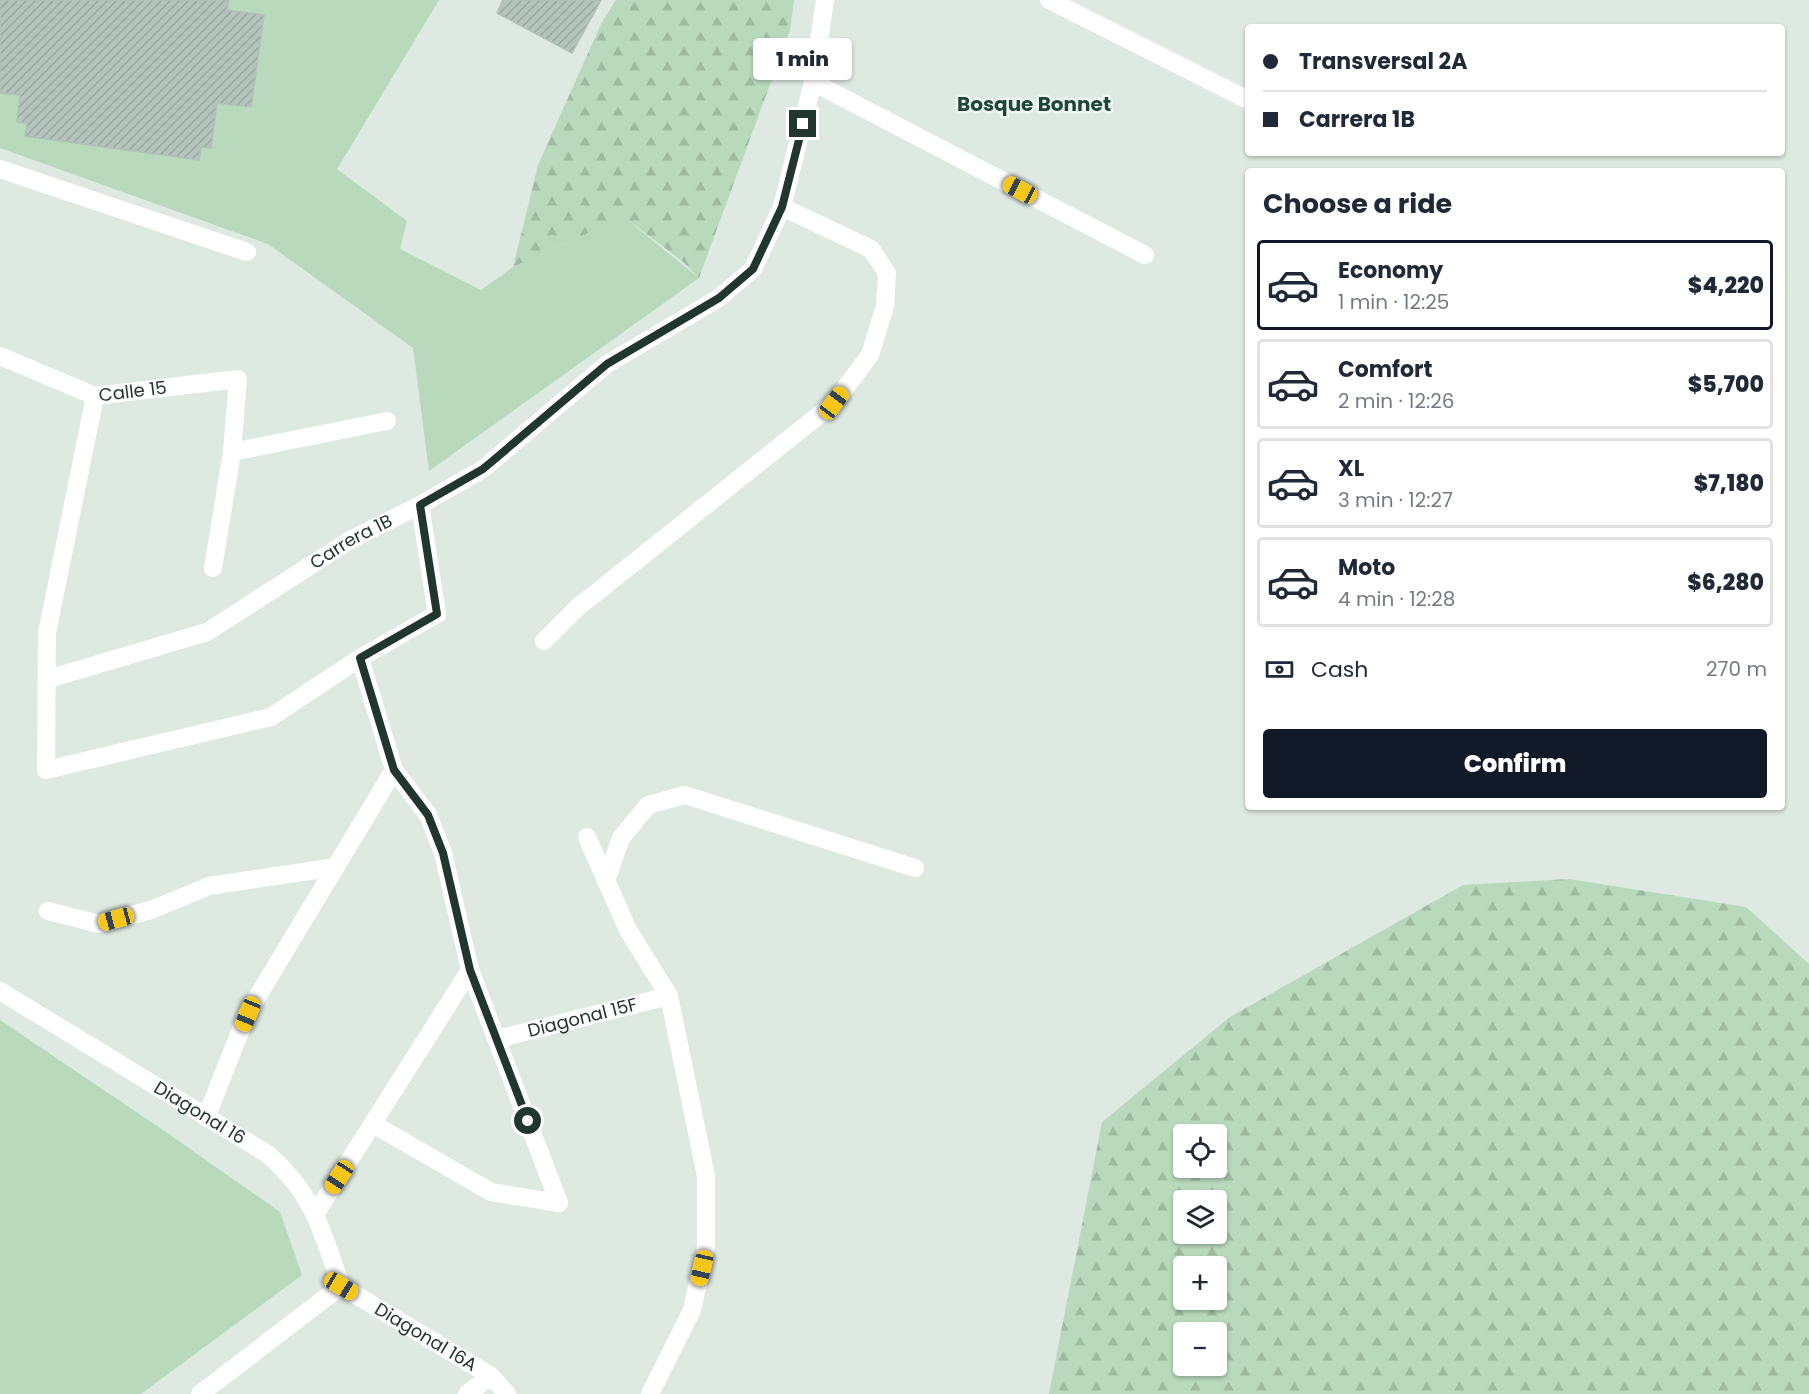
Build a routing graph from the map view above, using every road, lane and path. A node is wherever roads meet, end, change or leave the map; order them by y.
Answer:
1 (825, 0) edge
2 (1049, 0) edge
3 (813, 82) junction
4 (1245, 98) edge
5 (0, 169) edge
6 (782, 207) junction
7 (247, 252) dead end
8 (1145, 255) dead end
9 (0, 356) edge
10 (95, 396) junction
11 (387, 421) dead end
12 (232, 452) junction
13 (420, 505) junction
14 (213, 568) dead end
15 (544, 641) dead end
16 (360, 658) junction
17 (48, 679) junction
18 (394, 770) junction
19 (587, 837) dead end
20 (336, 867) junction
21 (915, 868) dead end
22 (606, 881) junction
23 (48, 911) dead end
24 (470, 970) junction
25 (0, 991) edge
26 (669, 996) junction
27 (497, 1039) junction
28 (206, 1118) junction
29 (373, 1124) junction
30 (316, 1213) junction
31 (341, 1286) junction
32 (491, 1376) junction
33 (200, 1394) edge
34 (467, 1394) edge
35 (507, 1394) edge
36 (650, 1394) edge

1 - 3 street, Carrera 1B
2 - 4 street
3 - 6 street, Carrera 1B
3 - 8 street
5 - 7 street
6 - 13 street, Carrera 1B
6 - 15 street
9 - 10 street, Calle 15
10 - 12 street, Calle 15
10 - 17 street
11 - 12 street
12 - 14 street
13 - 16 street
13 - 17 street, Carrera 1B
16 - 17 street
16 - 18 street
18 - 20 street
18 - 24 street
19 - 22 street
20 - 23 street
20 - 28 street
21 - 22 street
22 - 26 street
24 - 27 street
24 - 29 street
25 - 28 street, Diagonal 16
26 - 27 street, Diagonal 15F
26 - 36 street
27 - 29 street
28 - 30 street, Diagonal 16
29 - 30 street
30 - 31 street, Diagonal 16
31 - 32 street, Diagonal 16A
31 - 33 street
32 - 34 street
32 - 35 street, Diagonal 16A

